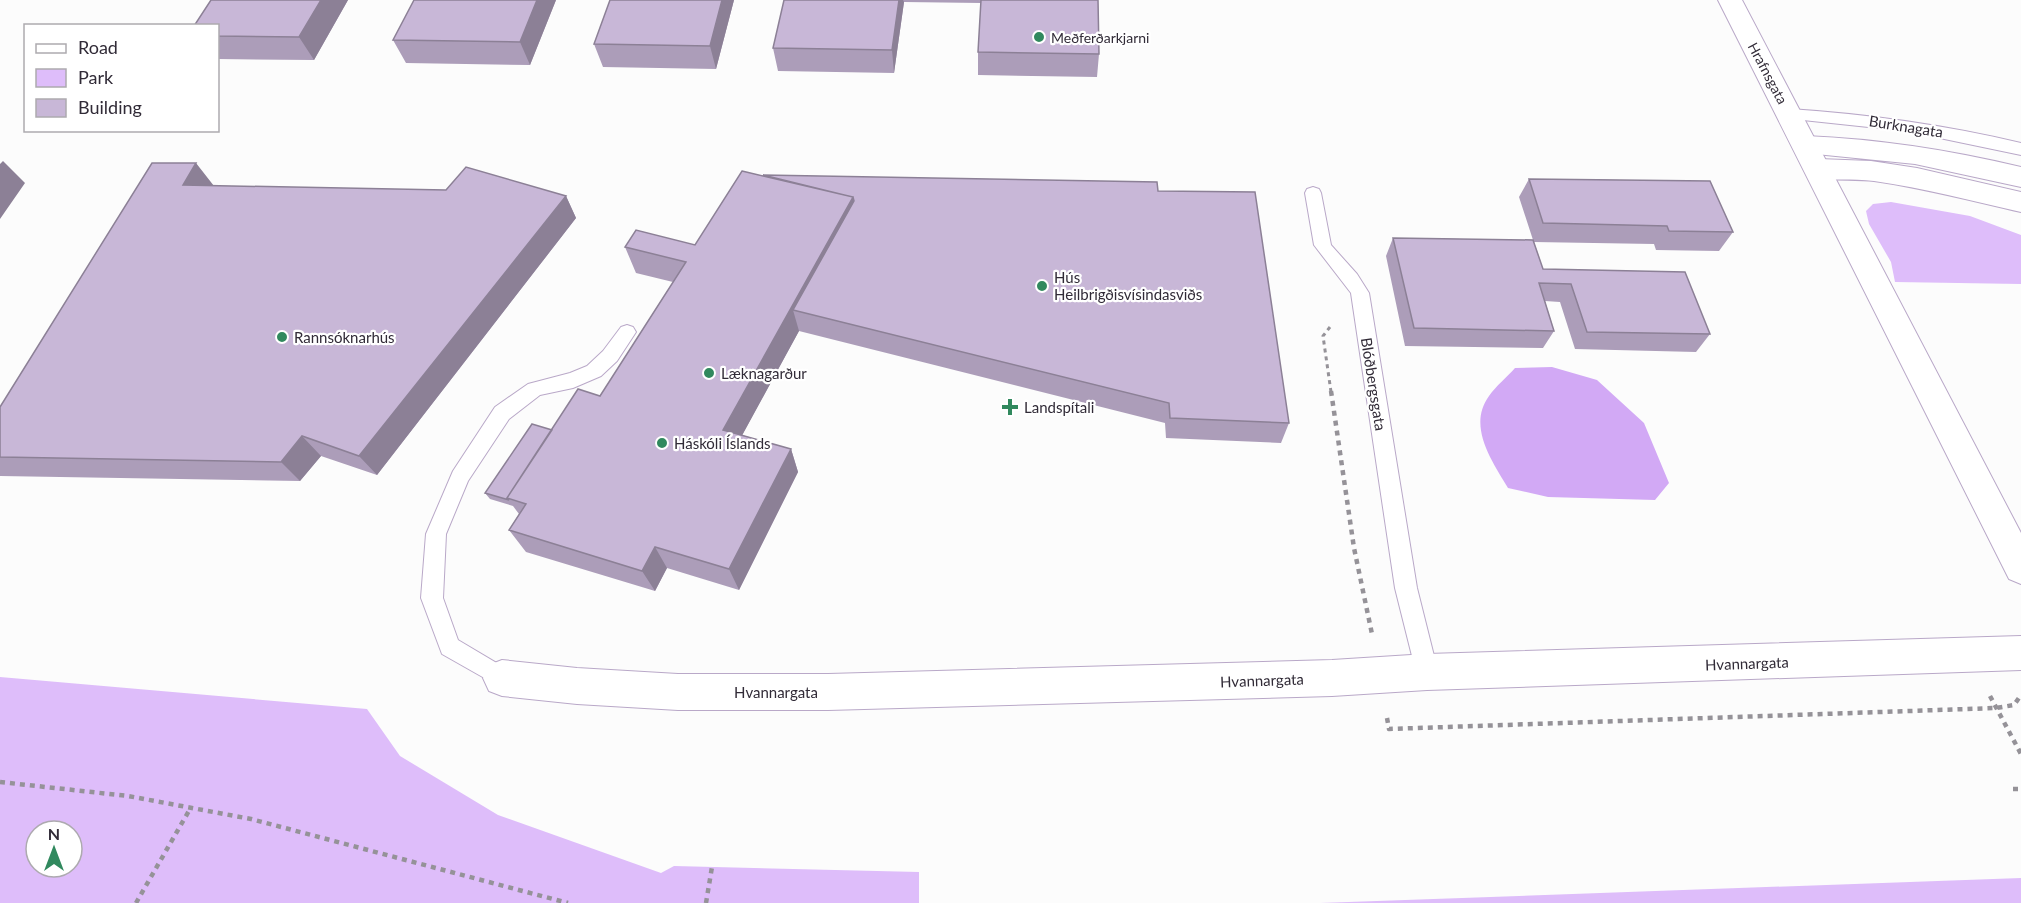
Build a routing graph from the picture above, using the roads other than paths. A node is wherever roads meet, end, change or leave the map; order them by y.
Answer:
1 (1730, 0) edge
2 (1790, 114) junction
3 (2021, 149) edge
4 (1812, 157) junction
5 (2021, 177) edge
6 (1313, 193) dead end
7 (2021, 202) edge
8 (627, 332) dead end
9 (2021, 568) edge
10 (2021, 653) edge
11 (1427, 672) junction
12 (502, 678) joint

1 - 2 street, Hrafnsgata
2 - 3 lane, Burknagata
2 - 4 street, Hrafnsgata
4 - 5 street, Burknagata
4 - 7 street
4 - 9 street
6 - 11 lane, Blóðbergsgata
8 - 12 lane
10 - 11 street, Hvannargata
11 - 12 street, Hvannargata

